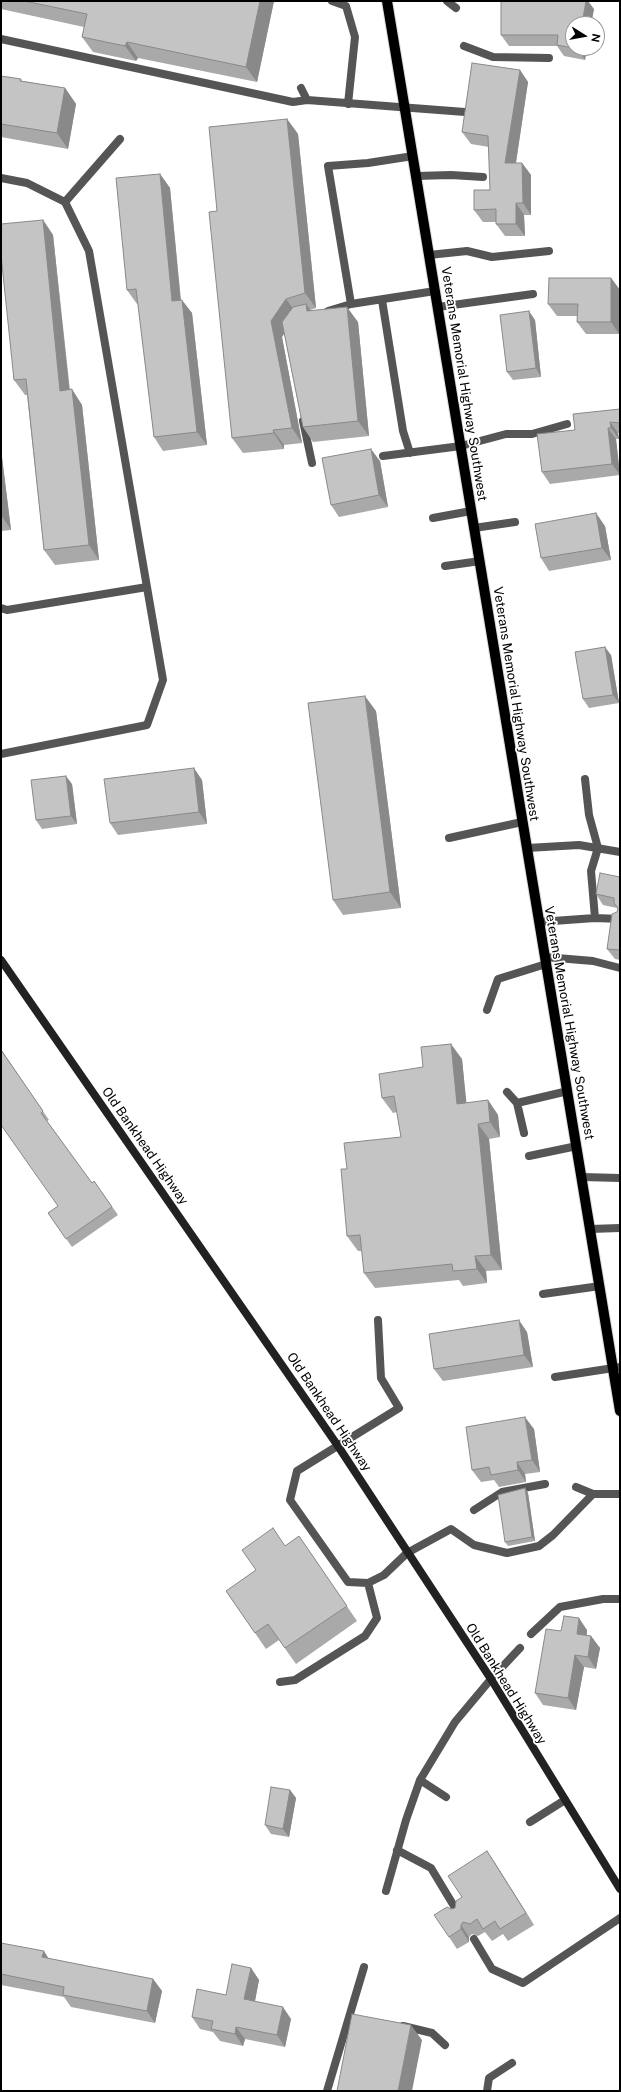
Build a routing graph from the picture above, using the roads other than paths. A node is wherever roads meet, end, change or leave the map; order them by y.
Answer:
1 (332, 1) edge
2 (387, 1) edge
3 (447, 1) edge
4 (456, 8) dead end
5 (1, 39) edge
6 (464, 46) dead end
7 (549, 58) dead end
8 (301, 88) dead end
9 (307, 100) junction
10 (348, 104) junction
11 (405, 109) junction
12 (465, 112) edge
13 (120, 139) dead end
14 (413, 156) junction
15 (416, 176) junction
16 (484, 177) dead end
17 (1, 178) edge
18 (65, 202) junction
19 (549, 251) dead end
20 (429, 255) junction
21 (435, 291) junction
22 (532, 294) dead end
23 (382, 300) junction
24 (352, 304) junction
25 (438, 308) junction
26 (322, 312) edge
27 (301, 411) edge
28 (566, 424) dead end
29 (460, 446) junction
30 (410, 453) junction
31 (383, 456) dead end
32 (312, 463) dead end
33 (471, 511) junction
34 (433, 518) dead end
35 (514, 522) dead end
36 (474, 528) junction
37 (480, 561) junction
38 (445, 566) dead end
39 (147, 587) junction
40 (1, 608) edge
41 (1, 754) edge
42 (585, 779) dead end
43 (522, 822) junction
44 (448, 838) dead end
45 (527, 848) junction
46 (598, 848) junction
47 (620, 852) edge
48 (595, 918) junction
49 (620, 919) edge
50 (539, 922) junction
51 (1, 960) edge
52 (546, 960) junction
53 (620, 968) edge
54 (487, 1010) dead end
55 (568, 1091) junction
56 (507, 1092) dead end
57 (517, 1102) junction
58 (524, 1133) dead end
59 (577, 1146) junction
60 (529, 1156) dead end
61 (582, 1177) junction
62 (620, 1178) edge
63 (620, 1228) edge
64 (590, 1229) junction
65 (600, 1286) junction
66 (542, 1294) dead end
67 (378, 1320) dead end
68 (617, 1368) edge
69 (555, 1377) dead end
70 (620, 1411) edge
71 (338, 1446) junction
72 (545, 1484) dead end
73 (576, 1487) dead end
74 (593, 1494) junction
75 (620, 1494) edge
76 (474, 1510) dead end
77 (407, 1553) junction
78 (368, 1583) junction
79 (620, 1599) edge
80 (531, 1634) dead end
81 (520, 1648) dead end
82 (491, 1679) junction
83 (280, 1682) dead end
84 (420, 1780) junction
85 (446, 1797) dead end
86 (565, 1800) junction
87 (530, 1822) dead end
88 (398, 1850) junction
89 (620, 1889) edge
90 (386, 1891) dead end
91 (460, 1916) edge
92 (620, 1918) edge
93 (474, 1939) dead end
94 (364, 1967) dead end
95 (395, 2024) edge
96 (445, 2045) dead end
97 (512, 2063) dead end
98 (327, 2091) edge
99 (486, 2091) edge

1 - 10 street
2 - 11 main road, Veterans Memorial Highway Southwest
3 - 4 street
5 - 9 street
6 - 7 street
8 - 9 street
9 - 10 street
10 - 11 street
11 - 12 street
11 - 14 main road, Veterans Memorial Highway Southwest
13 - 18 street
14 - 15 main road, Veterans Memorial Highway Southwest
14 - 24 street
15 - 16 street
15 - 20 main road, Veterans Memorial Highway Southwest
17 - 18 street
18 - 39 street
19 - 20 street
20 - 21 main road, Veterans Memorial Highway Southwest
21 - 23 street
21 - 25 main road, Veterans Memorial Highway Southwest
22 - 25 street
23 - 24 street
23 - 30 street
24 - 26 street
25 - 29 main road, Veterans Memorial Highway Southwest
27 - 32 street
28 - 29 street
29 - 30 street
29 - 33 main road, Veterans Memorial Highway Southwest
30 - 31 street
33 - 34 street
33 - 36 main road, Veterans Memorial Highway Southwest
35 - 36 street
36 - 37 main road, Veterans Memorial Highway Southwest
37 - 38 street
37 - 43 main road, Veterans Memorial Highway Southwest
39 - 40 street
39 - 41 street
42 - 46 street
43 - 44 street
43 - 45 main road, Veterans Memorial Highway Southwest
45 - 46 street
45 - 50 main road, Veterans Memorial Highway Southwest
46 - 47 street
46 - 48 street
48 - 49 street
48 - 50 street
50 - 52 main road, Veterans Memorial Highway Southwest
51 - 71 street, Old Bankhead Highway
52 - 53 street
52 - 54 street
52 - 55 main road, Veterans Memorial Highway Southwest
55 - 57 street
55 - 59 main road, Veterans Memorial Highway Southwest
56 - 57 street
57 - 58 street
59 - 60 street
59 - 61 main road, Veterans Memorial Highway Southwest
61 - 62 street
61 - 64 main road, Veterans Memorial Highway Southwest
63 - 64 street
64 - 65 main road, Veterans Memorial Highway Southwest
65 - 66 street
65 - 68 main road, Veterans Memorial Highway Southwest
67 - 71 street
68 - 69 street
68 - 70 main road, Veterans Memorial Highway Southwest
71 - 77 street, Old Bankhead Highway
71 - 78 street
72 - 76 street
73 - 74 street
74 - 75 street
74 - 77 street
77 - 78 street
77 - 82 street, Old Bankhead Highway
78 - 83 street
79 - 80 street
81 - 82 street
82 - 84 street
82 - 86 street, Old Bankhead Highway
84 - 85 street
84 - 88 street
86 - 87 street
86 - 89 street, Old Bankhead Highway
88 - 90 street
88 - 91 street
92 - 93 street
94 - 98 street
95 - 96 street
97 - 99 street

